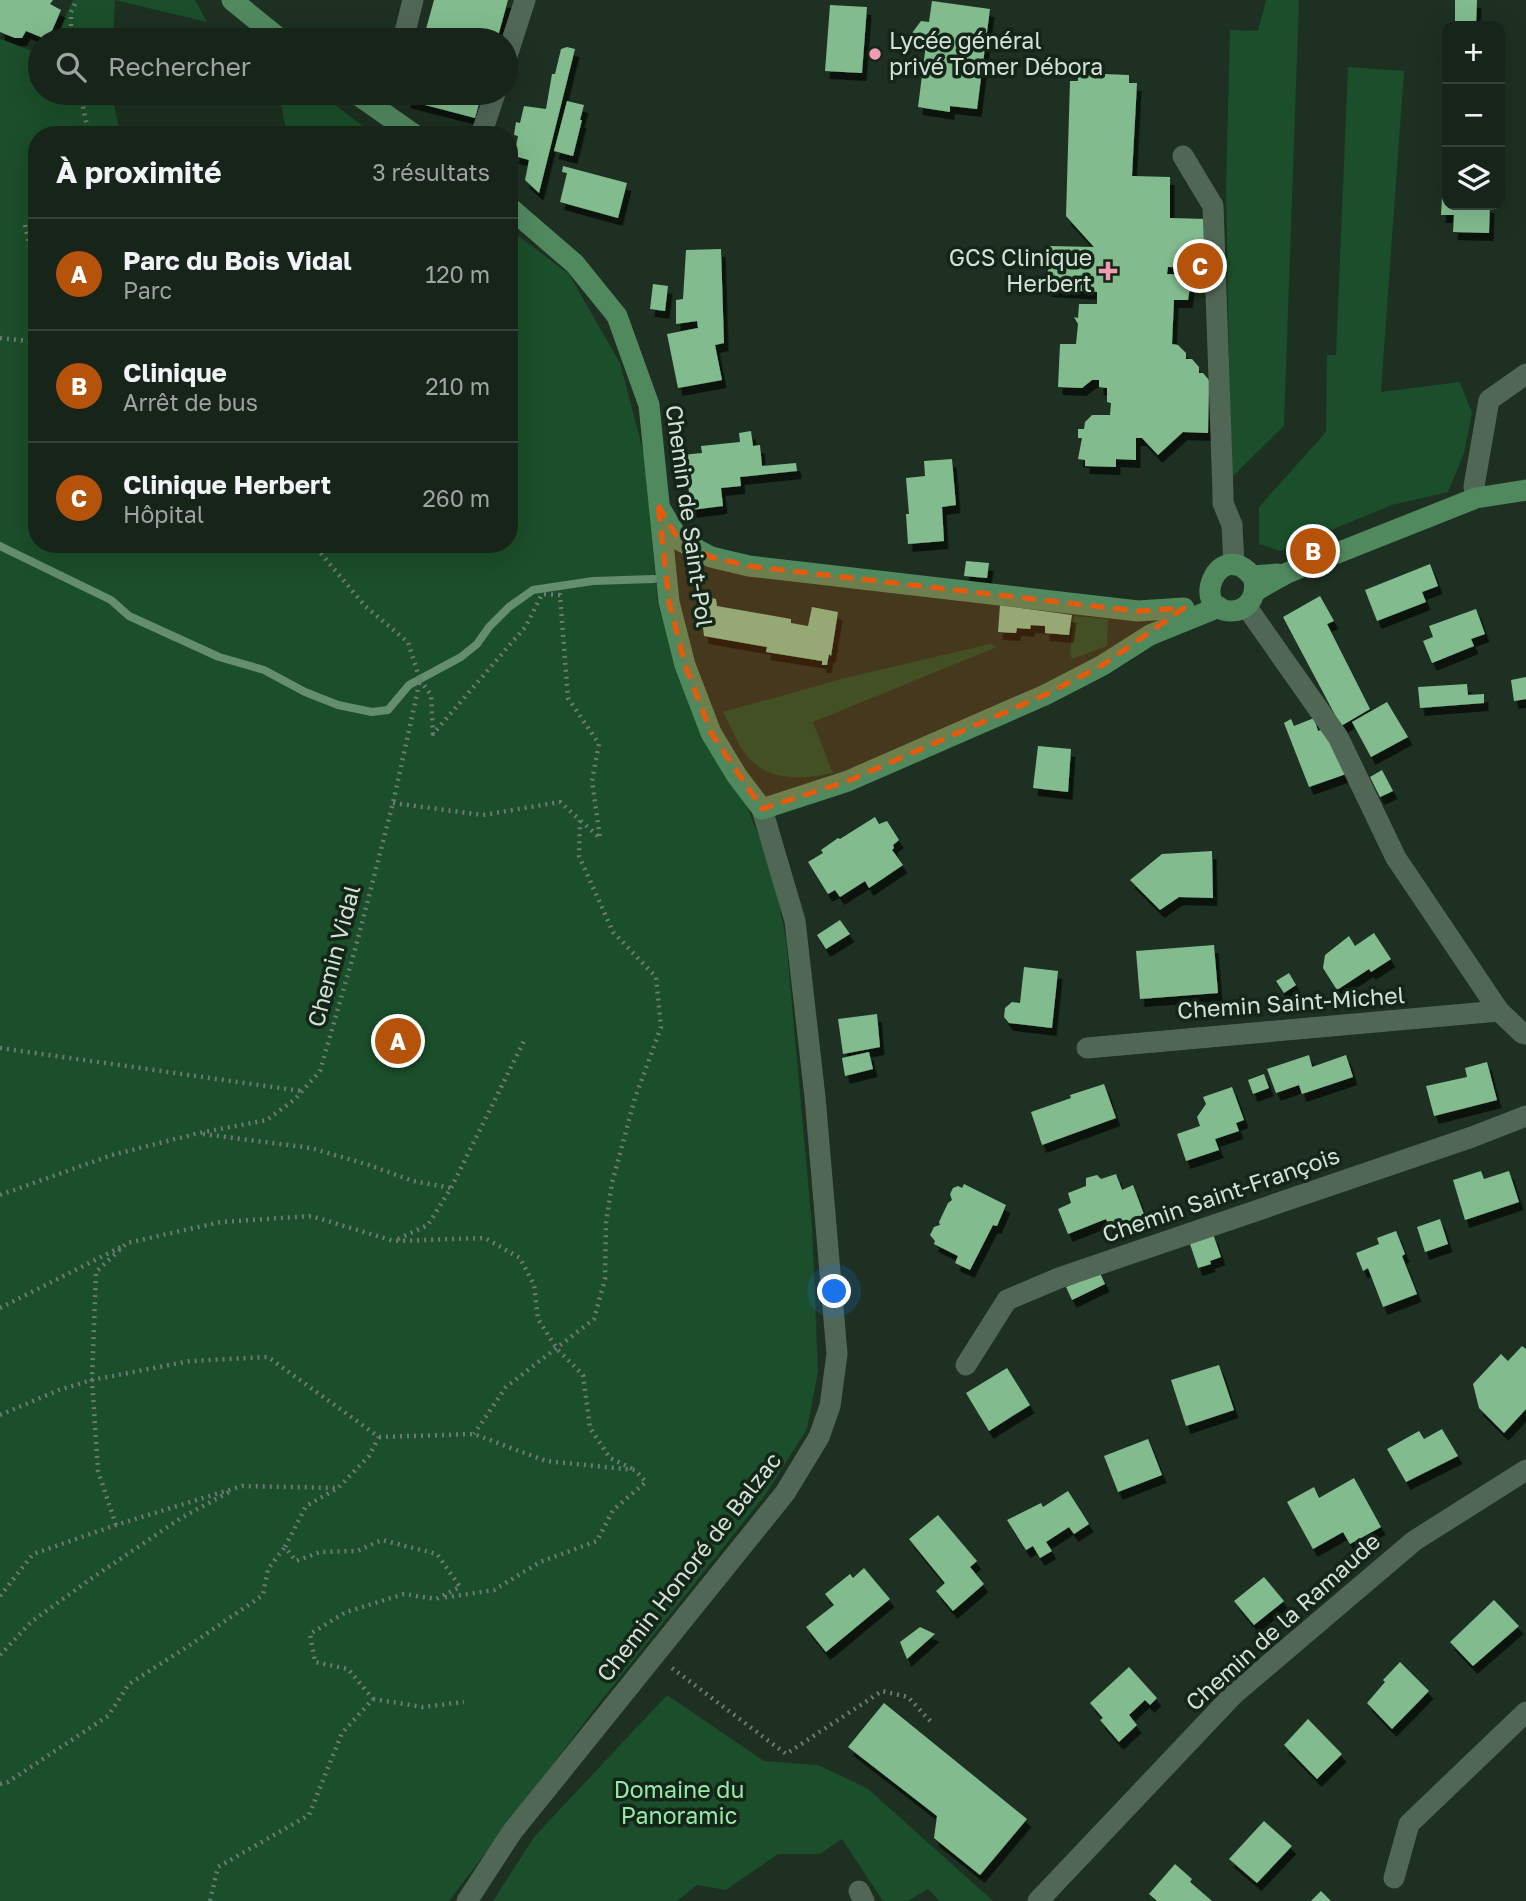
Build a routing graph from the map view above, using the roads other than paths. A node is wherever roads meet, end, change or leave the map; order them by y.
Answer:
1 (232, 0) edge
2 (413, 0) edge
3 (525, 0) edge
4 (266, 28) edge
5 (406, 28) edge
6 (516, 28) edge
7 (385, 105) edge
8 (491, 105) edge
9 (406, 126) edge
10 (484, 126) edge
11 (1183, 156) dead end
12 (518, 215) edge
13 (1526, 374) edge
14 (1526, 490) edge
15 (1476, 498) junction
16 (658, 505) junction
17 (1248, 584) junction
18 (1214, 600) junction
19 (1188, 612) junction
20 (762, 809) junction
21 (1499, 1011) junction
22 (1526, 1034) edge
23 (1087, 1048) dead end
24 (1526, 1116) edge
25 (966, 1365) dead end
26 (1526, 1470) edge
27 (1526, 1712) edge
28 (1394, 1878) dead end
29 (467, 1901) edge
30 (1038, 1901) edge

1 - 4 main road
2 - 5 street
3 - 6 street
7 - 9 main road
8 - 10 street
11 - 17 street
12 - 16 main road, Chemin de Saint-Pol
13 - 15 street
14 - 15 main road
15 - 17 main road
16 - 19 main road
16 - 20 main road, Chemin de Saint-Pol
17 - 18 main road
17 - 18 main road
17 - 21 street
18 - 19 main road
19 - 20 main road
20 - 29 street, Chemin Honoré de Balzac
21 - 22 street
21 - 23 street, Chemin Saint-Michel
24 - 25 street, Chemin Saint-François
26 - 30 street, Chemin de la Ramaude
27 - 28 street

